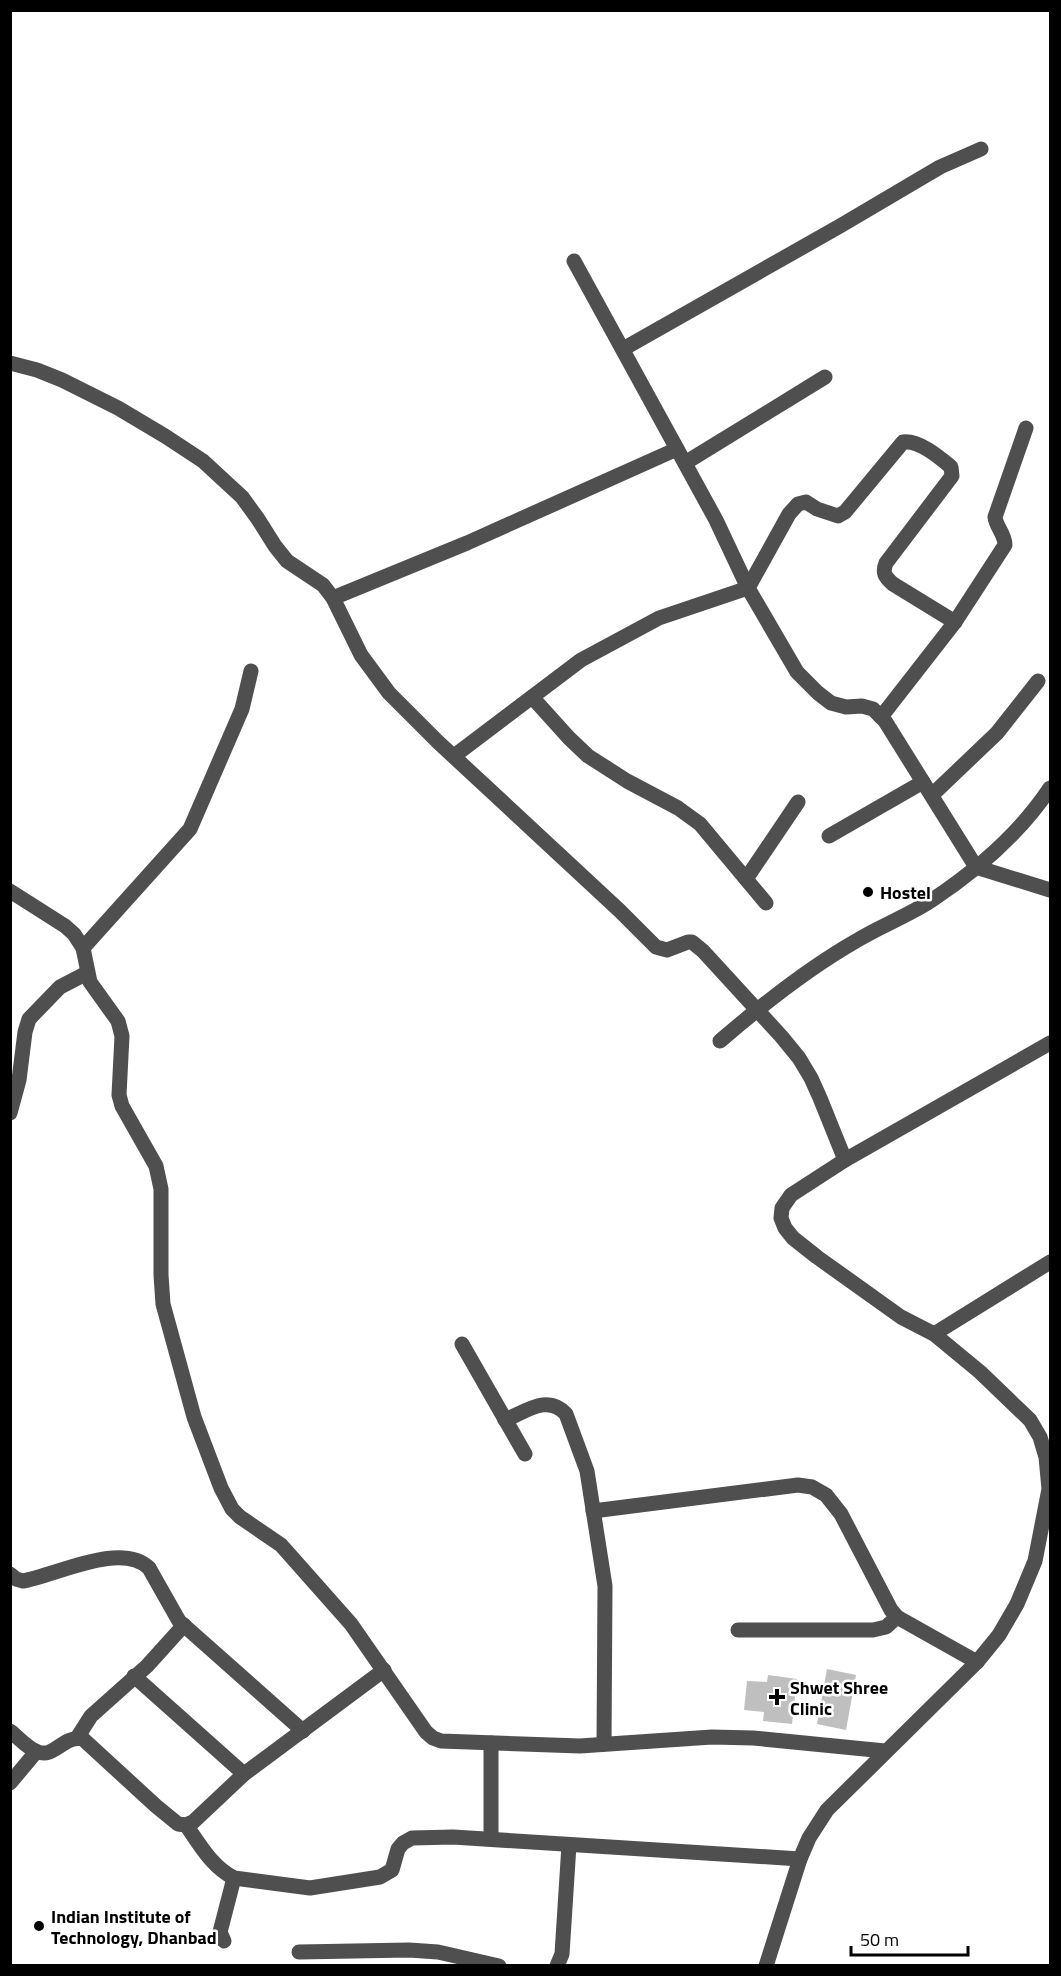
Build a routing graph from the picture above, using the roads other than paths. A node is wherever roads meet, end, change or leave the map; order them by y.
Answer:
1 (981, 150) dead end
2 (574, 261) dead end
3 (623, 350) junction
4 (10, 363) edge
5 (825, 377) dead end
6 (1026, 428) dead end
7 (678, 449) junction
8 (685, 463) junction
9 (748, 588) junction
10 (333, 598) junction
11 (955, 622) junction
12 (251, 671) dead end
13 (1038, 681) dead end
14 (532, 697) junction
15 (881, 717) junction
16 (454, 756) junction
17 (927, 788) junction
18 (1050, 788) edge
19 (798, 802) dead end
20 (829, 836) dead end
21 (976, 867) junction
22 (746, 879) junction
23 (1050, 890) edge
24 (10, 891) edge
25 (766, 903) dead end
26 (82, 948) junction
27 (87, 973) junction
28 (756, 1010) junction
29 (720, 1041) dead end
30 (1050, 1042) edge
31 (10, 1113) edge
32 (845, 1160) junction
33 (1050, 1262) edge
34 (934, 1334) junction
35 (462, 1344) dead end
36 (506, 1419) junction
37 (1045, 1436) edge
38 (525, 1454) dead end
39 (593, 1511) junction
40 (10, 1574) edge
41 (897, 1617) junction
42 (184, 1625) junction
43 (738, 1630) dead end
44 (977, 1662) junction
45 (384, 1670) junction
46 (134, 1676) junction
47 (10, 1731) edge
48 (303, 1731) junction
49 (77, 1738) junction
50 (491, 1743) junction
51 (604, 1744) junction
52 (36, 1752) junction
53 (885, 1752) junction
54 (243, 1774) junction
55 (10, 1783) edge
56 (186, 1825) junction
57 (491, 1839) junction
58 (569, 1845) junction
59 (800, 1859) junction
60 (234, 1878) junction
61 (224, 1941) dead end
62 (299, 1952) dead end
63 (457, 1961) edge
64 (499, 1965) edge
65 (557, 1965) edge
66 (766, 1965) edge

1 - 3 street
2 - 3 street
3 - 7 street
4 - 10 street
5 - 8 street
6 - 11 street
7 - 8 street
7 - 10 street
8 - 9 street
9 - 11 street
9 - 14 street
9 - 15 street
10 - 16 street
11 - 15 street
12 - 26 street
13 - 17 street
14 - 16 street
14 - 22 street
15 - 17 street
16 - 28 street
17 - 20 street
17 - 21 street
18 - 21 street
19 - 22 street
21 - 23 street
21 - 28 street
22 - 25 street
24 - 26 street
26 - 27 street
27 - 31 street
27 - 45 street
28 - 29 street
28 - 32 street
30 - 32 street
32 - 34 street
33 - 34 street
34 - 37 street
35 - 36 street
36 - 38 street
36 - 39 street
37 - 44 street
39 - 41 street
39 - 51 street
40 - 42 street
41 - 43 street
41 - 44 street
42 - 46 street
42 - 48 street
44 - 53 street
45 - 48 street
45 - 50 street
46 - 49 street
46 - 54 street
47 - 52 street
48 - 54 street
49 - 52 street
49 - 56 street
50 - 51 street
50 - 57 street
51 - 53 street
52 - 55 street
53 - 59 street
54 - 56 street
56 - 60 street
57 - 58 street
57 - 60 street
58 - 59 street
58 - 65 street
59 - 66 street
60 - 61 street
62 - 63 street
63 - 64 street

